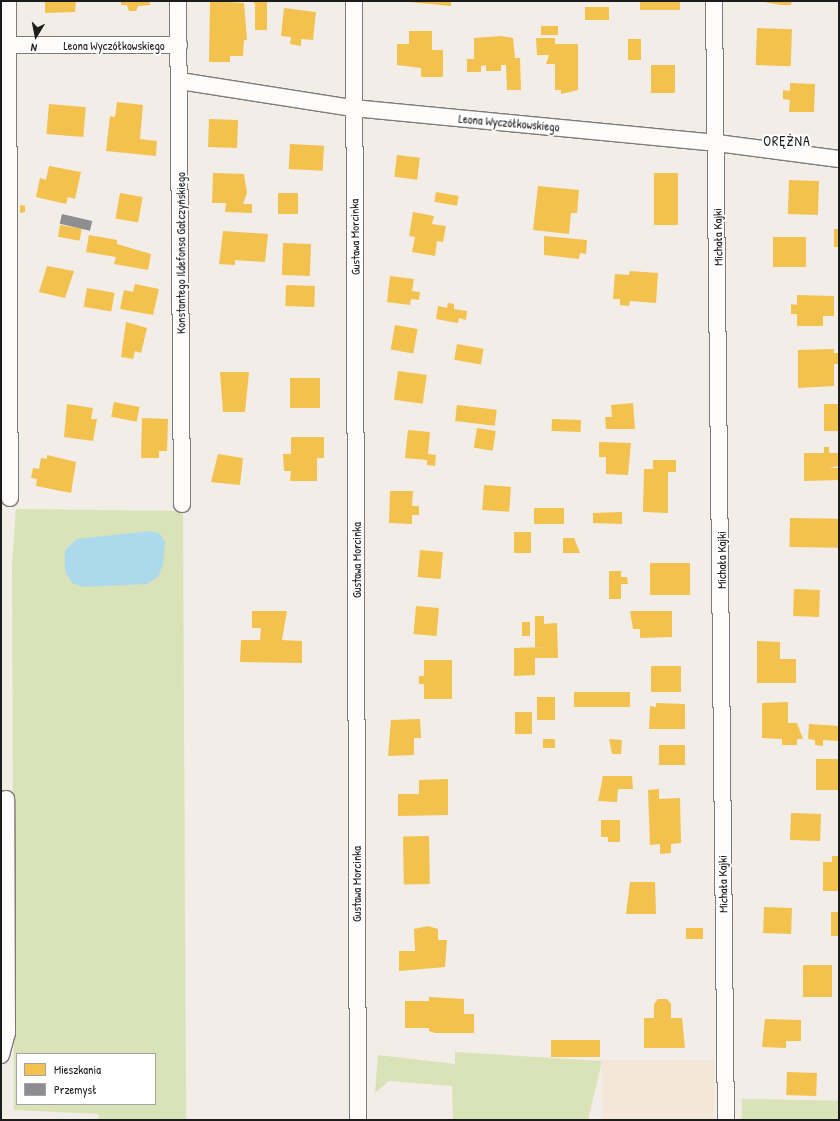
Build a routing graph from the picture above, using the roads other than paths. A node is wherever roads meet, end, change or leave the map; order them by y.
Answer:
1 (8, 1) edge
2 (178, 1) edge
3 (354, 1) edge
4 (714, 1) edge
5 (4, 46) edge
6 (178, 46) junction
7 (180, 81) junction
8 (353, 108) junction
9 (717, 143) junction
10 (839, 159) edge
11 (10, 498) dead end
12 (182, 504) dead end
13 (6, 799) dead end
14 (1, 1055) edge
15 (358, 1120) edge
16 (726, 1120) edge

1 - 5 street
2 - 6 street, Konstantego Ildefonsa Gałczyńskiego
3 - 8 street, Gustawa Morcinka
4 - 9 street, Michała Kajki
5 - 6 street, Leona Wyczółkowskiego
5 - 11 street
6 - 7 street, Konstantego Ildefonsa Gałczyńskiego
7 - 8 street, Leona Wyczółkowskiego
7 - 12 street, Konstantego Ildefonsa Gałczyńskiego
8 - 9 street, Leona Wyczółkowskiego
8 - 15 street, Gustawa Morcinka
9 - 10 street, Leona Wyczółkowskiego
9 - 16 street, Michała Kajki
13 - 14 street

